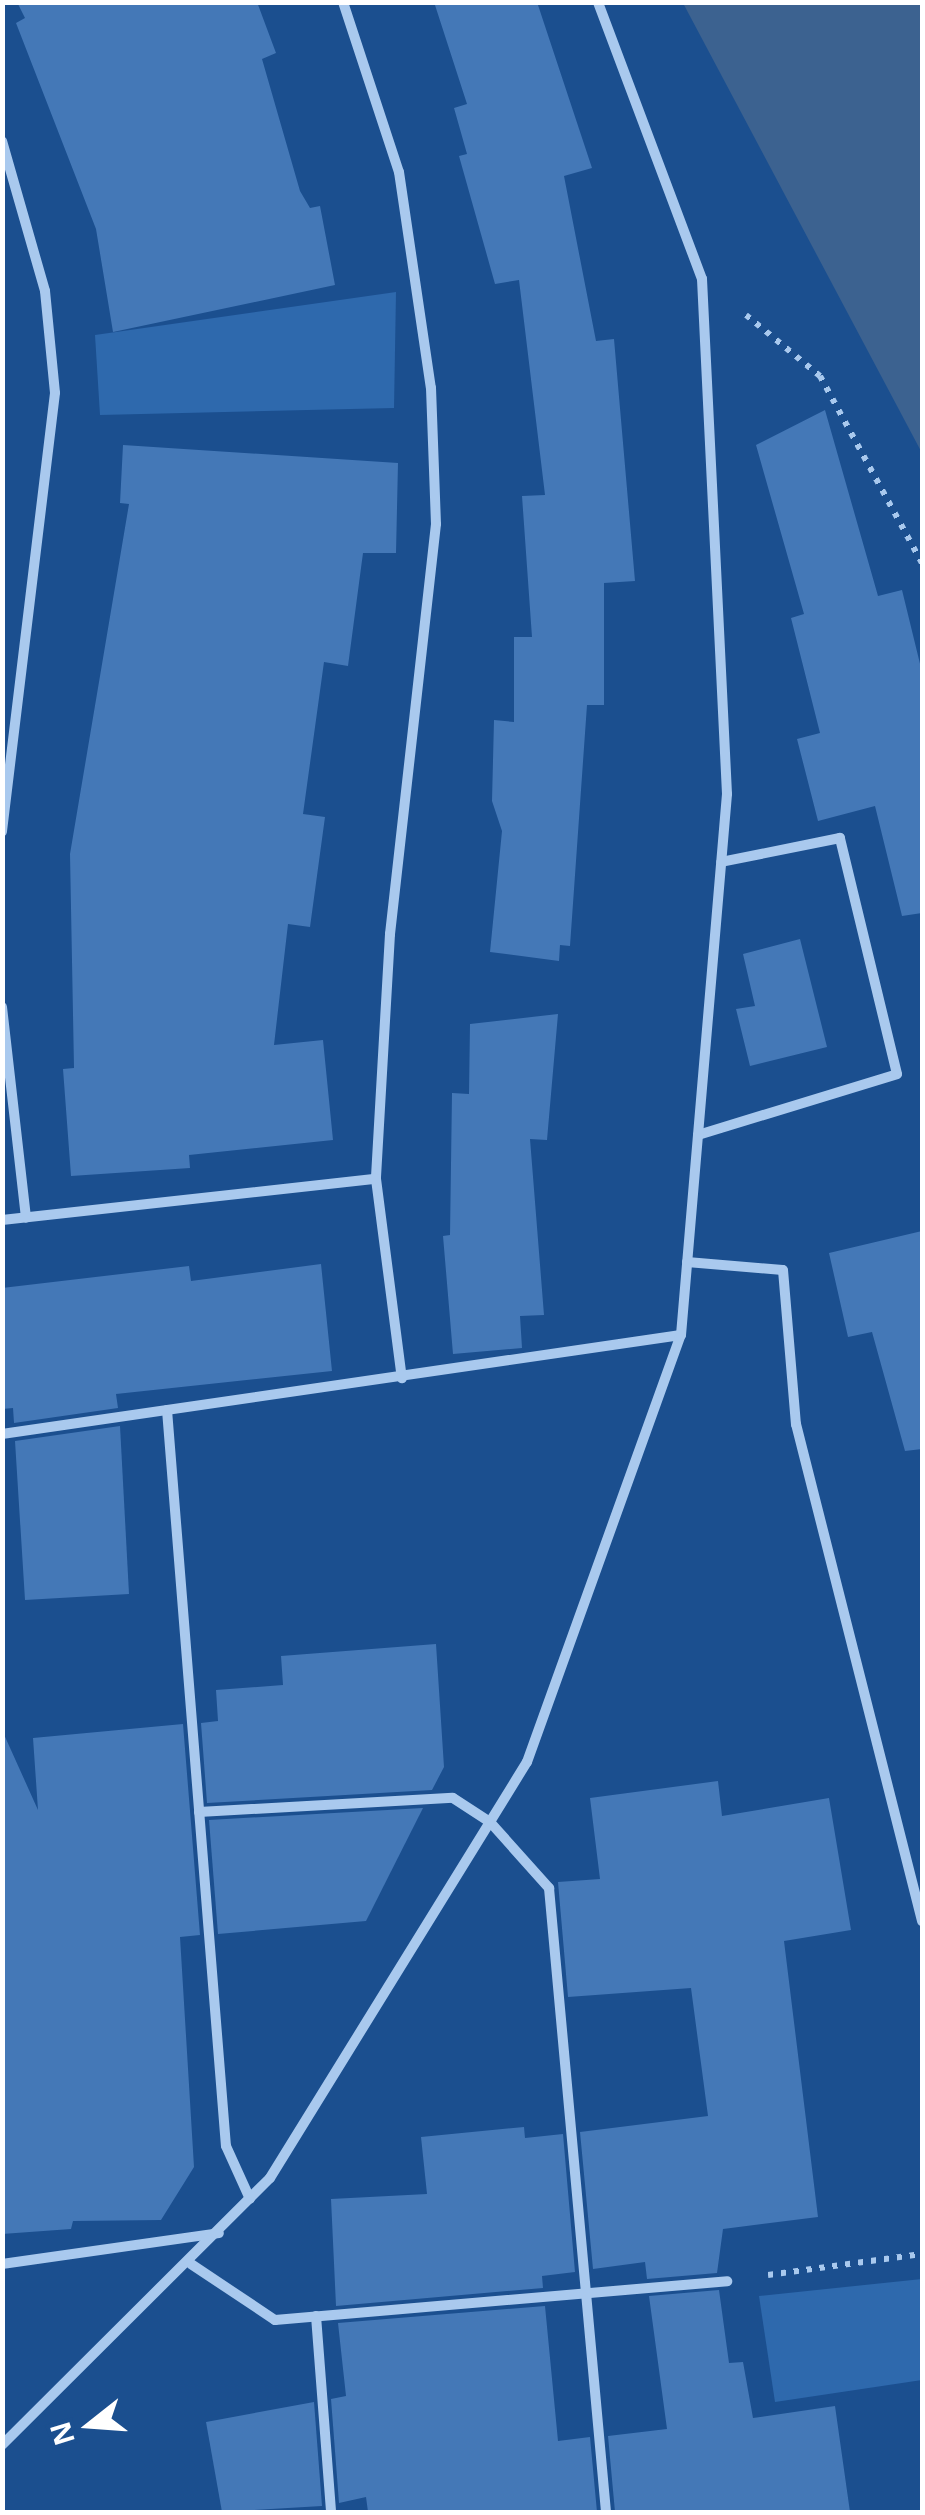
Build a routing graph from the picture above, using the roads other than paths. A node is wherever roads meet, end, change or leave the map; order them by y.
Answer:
1 (343, 2) edge
2 (598, 2) edge
3 (2, 141) edge
4 (2, 832) edge
5 (721, 862) junction
6 (2, 1007) edge
7 (698, 1135) junction
8 (376, 1179) junction
9 (26, 1218) junction
10 (2, 1220) edge
11 (687, 1262) junction
12 (681, 1335) junction
13 (402, 1378) junction
14 (167, 1410) junction
15 (2, 1434) edge
16 (199, 1812) junction
17 (490, 1822) junction
18 (922, 1921) edge
19 (250, 2200) junction
20 (219, 2233) junction
21 (2, 2264) edge
22 (191, 2264) junction
23 (727, 2280) road end
24 (586, 2296) junction
25 (316, 2316) junction
26 (2, 2445) edge
27 (331, 2512) edge
28 (606, 2512) edge

1 - 8 street
2 - 5 street
3 - 4 street
5 - 7 street
5 - 7 street
6 - 9 street
7 - 11 street
8 - 9 street
8 - 13 street
9 - 10 street
11 - 12 street
11 - 18 street
12 - 13 street
12 - 17 street
13 - 14 street
14 - 15 street
14 - 16 street
16 - 17 street
16 - 19 street
17 - 19 street
17 - 24 street
19 - 20 street
20 - 21 street
20 - 22 street
22 - 25 street
22 - 26 street
23 - 24 street
24 - 25 street
24 - 28 street
25 - 27 street

